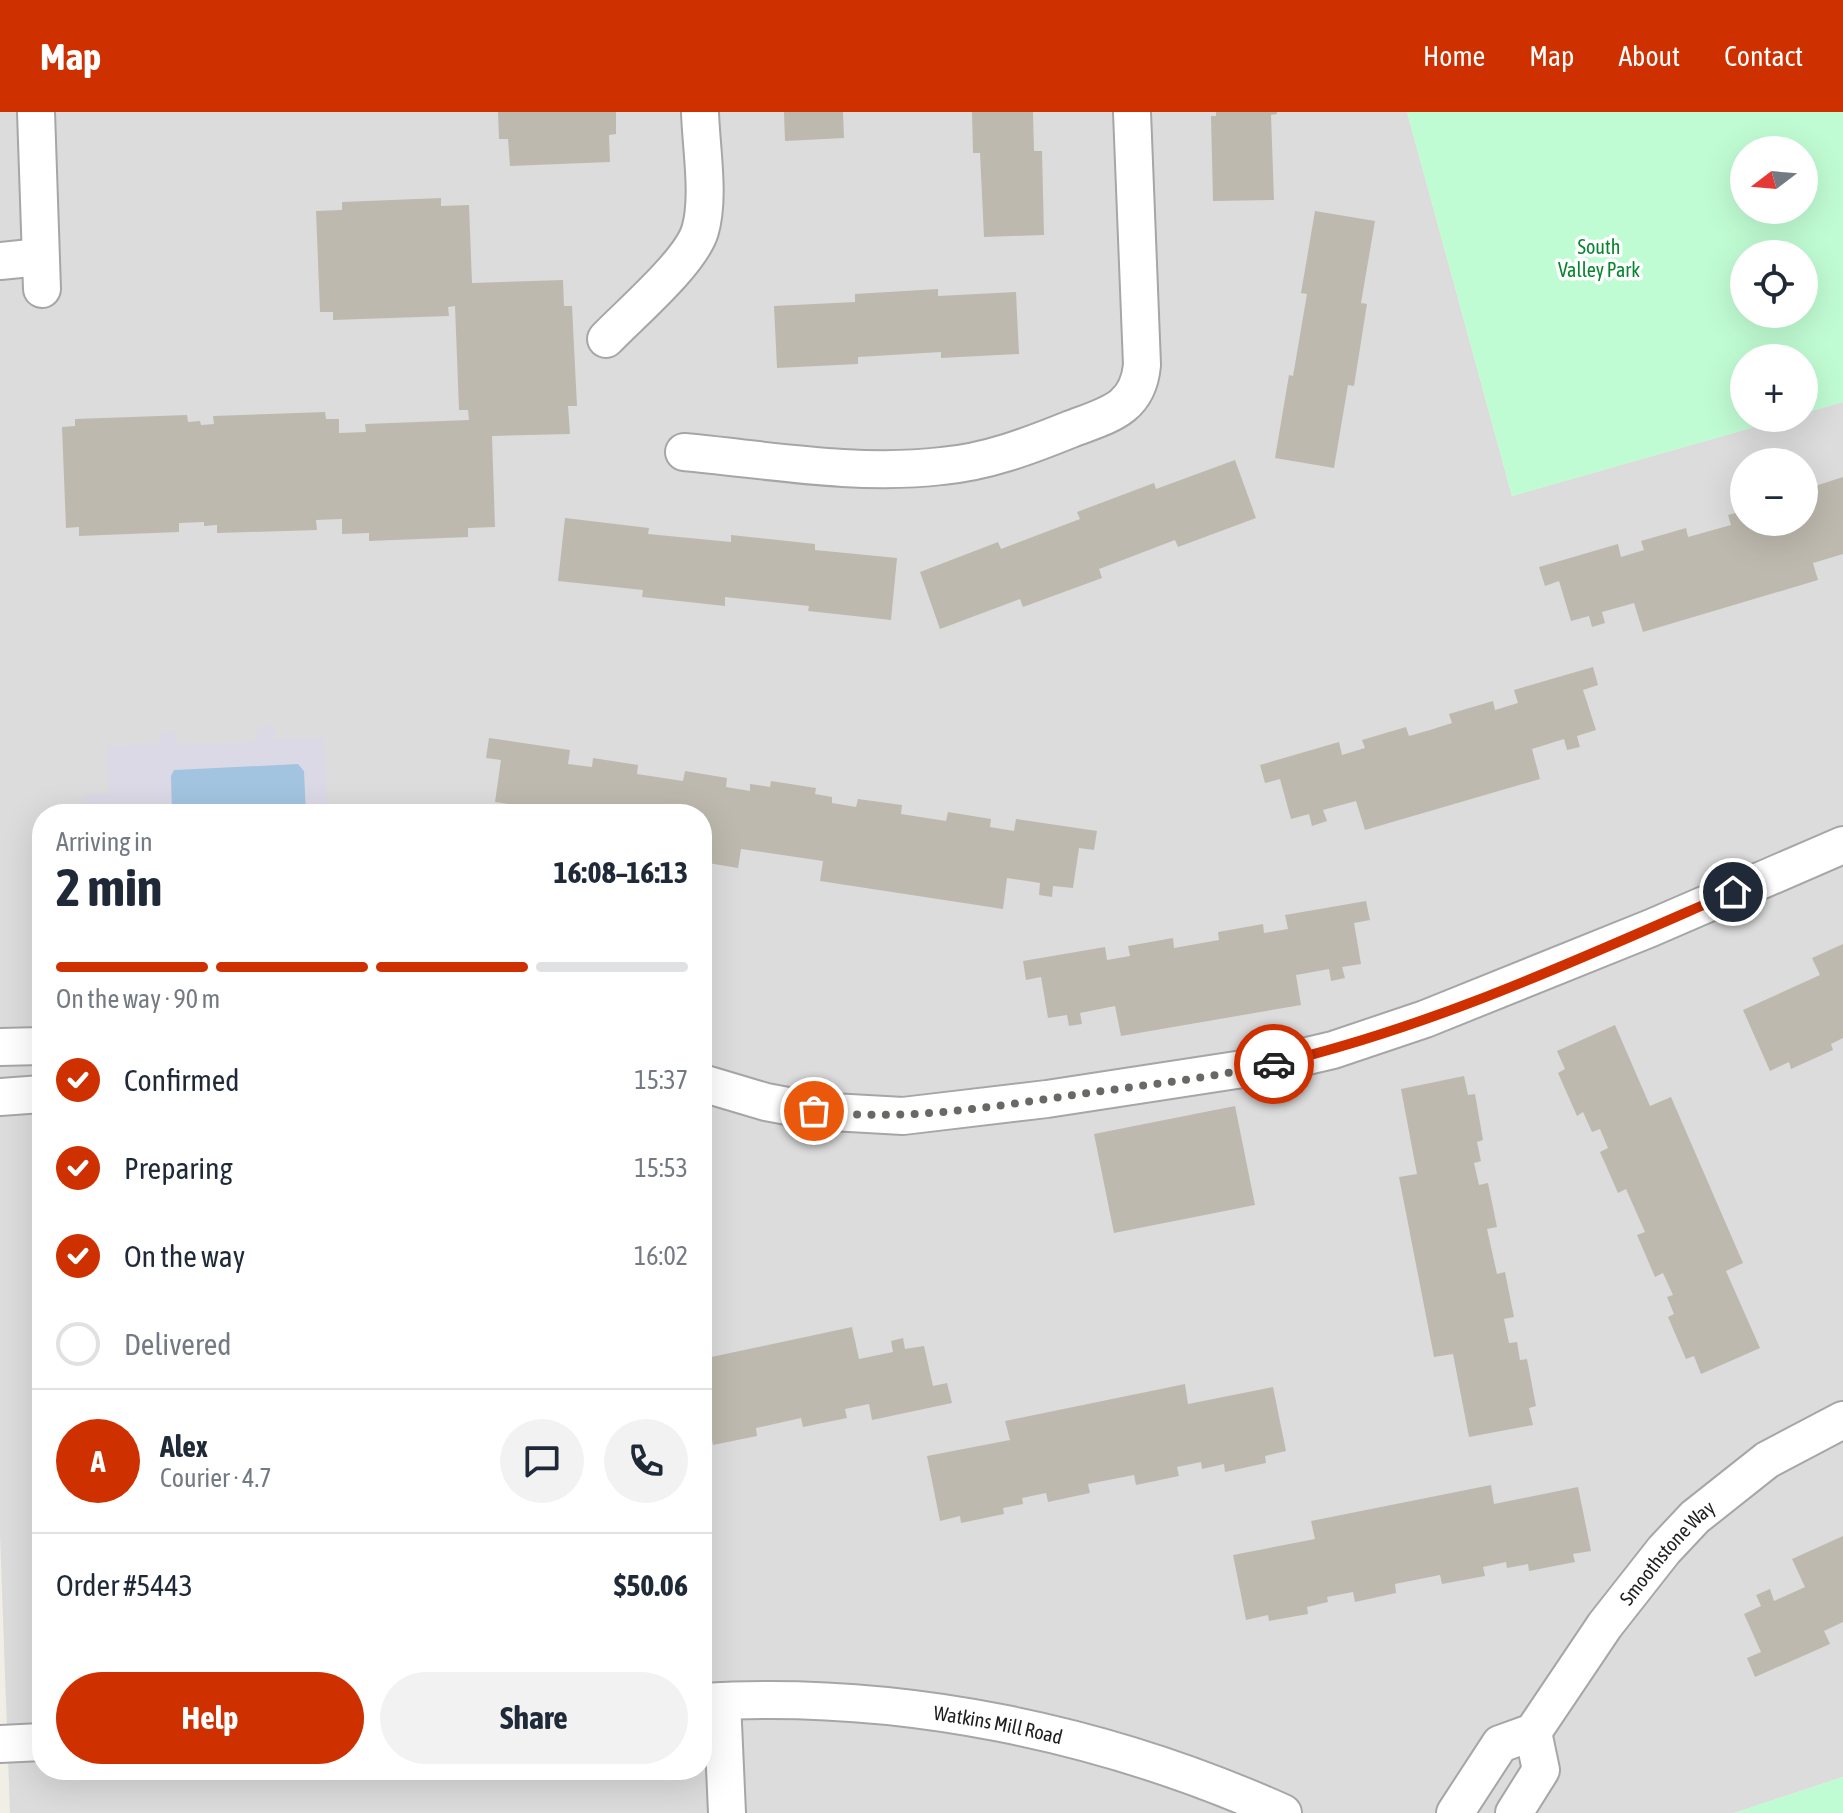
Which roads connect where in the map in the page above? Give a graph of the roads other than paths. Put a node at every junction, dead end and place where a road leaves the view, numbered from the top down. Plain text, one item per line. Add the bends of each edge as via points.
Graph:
1 (36, 112) edge
2 (700, 112) edge
3 (1132, 112) edge
4 (0, 261) edge
5 (606, 339) dead end
6 (684, 452) dead end
7 (1843, 845) edge
8 (32, 1046) edge
9 (0, 1047) edge
10 (712, 1086) edge
11 (32, 1095) edge
12 (0, 1097) edge
13 (1843, 1420) edge
14 (712, 1702) edge
15 (1533, 1732) junction
16 (32, 1742) edge
17 (0, 1744) edge
18 (727, 1813) edge
19 (1283, 1813) edge
20 (1455, 1813) edge
21 (1514, 1813) edge

1 - 4 street via 41,273
2 - 5 street via 704,201 697,240
3 - 6 street via 1142,365 1127,404 1008,453 944,466 857,468
7 - 10 street via 1436,1015 1269,1065 903,1116 814,1111
8 - 9 street
11 - 12 street
13 - 15 street, Smoothstone Way via 1767,1460 1695,1517 1605,1625
14 - 18 street
14 - 19 street, Watkins Mill Road via 837,1702 998,1723 1160,1764
15 - 20 street via 1500,1744
15 - 21 street via 1541,1770
16 - 17 street

